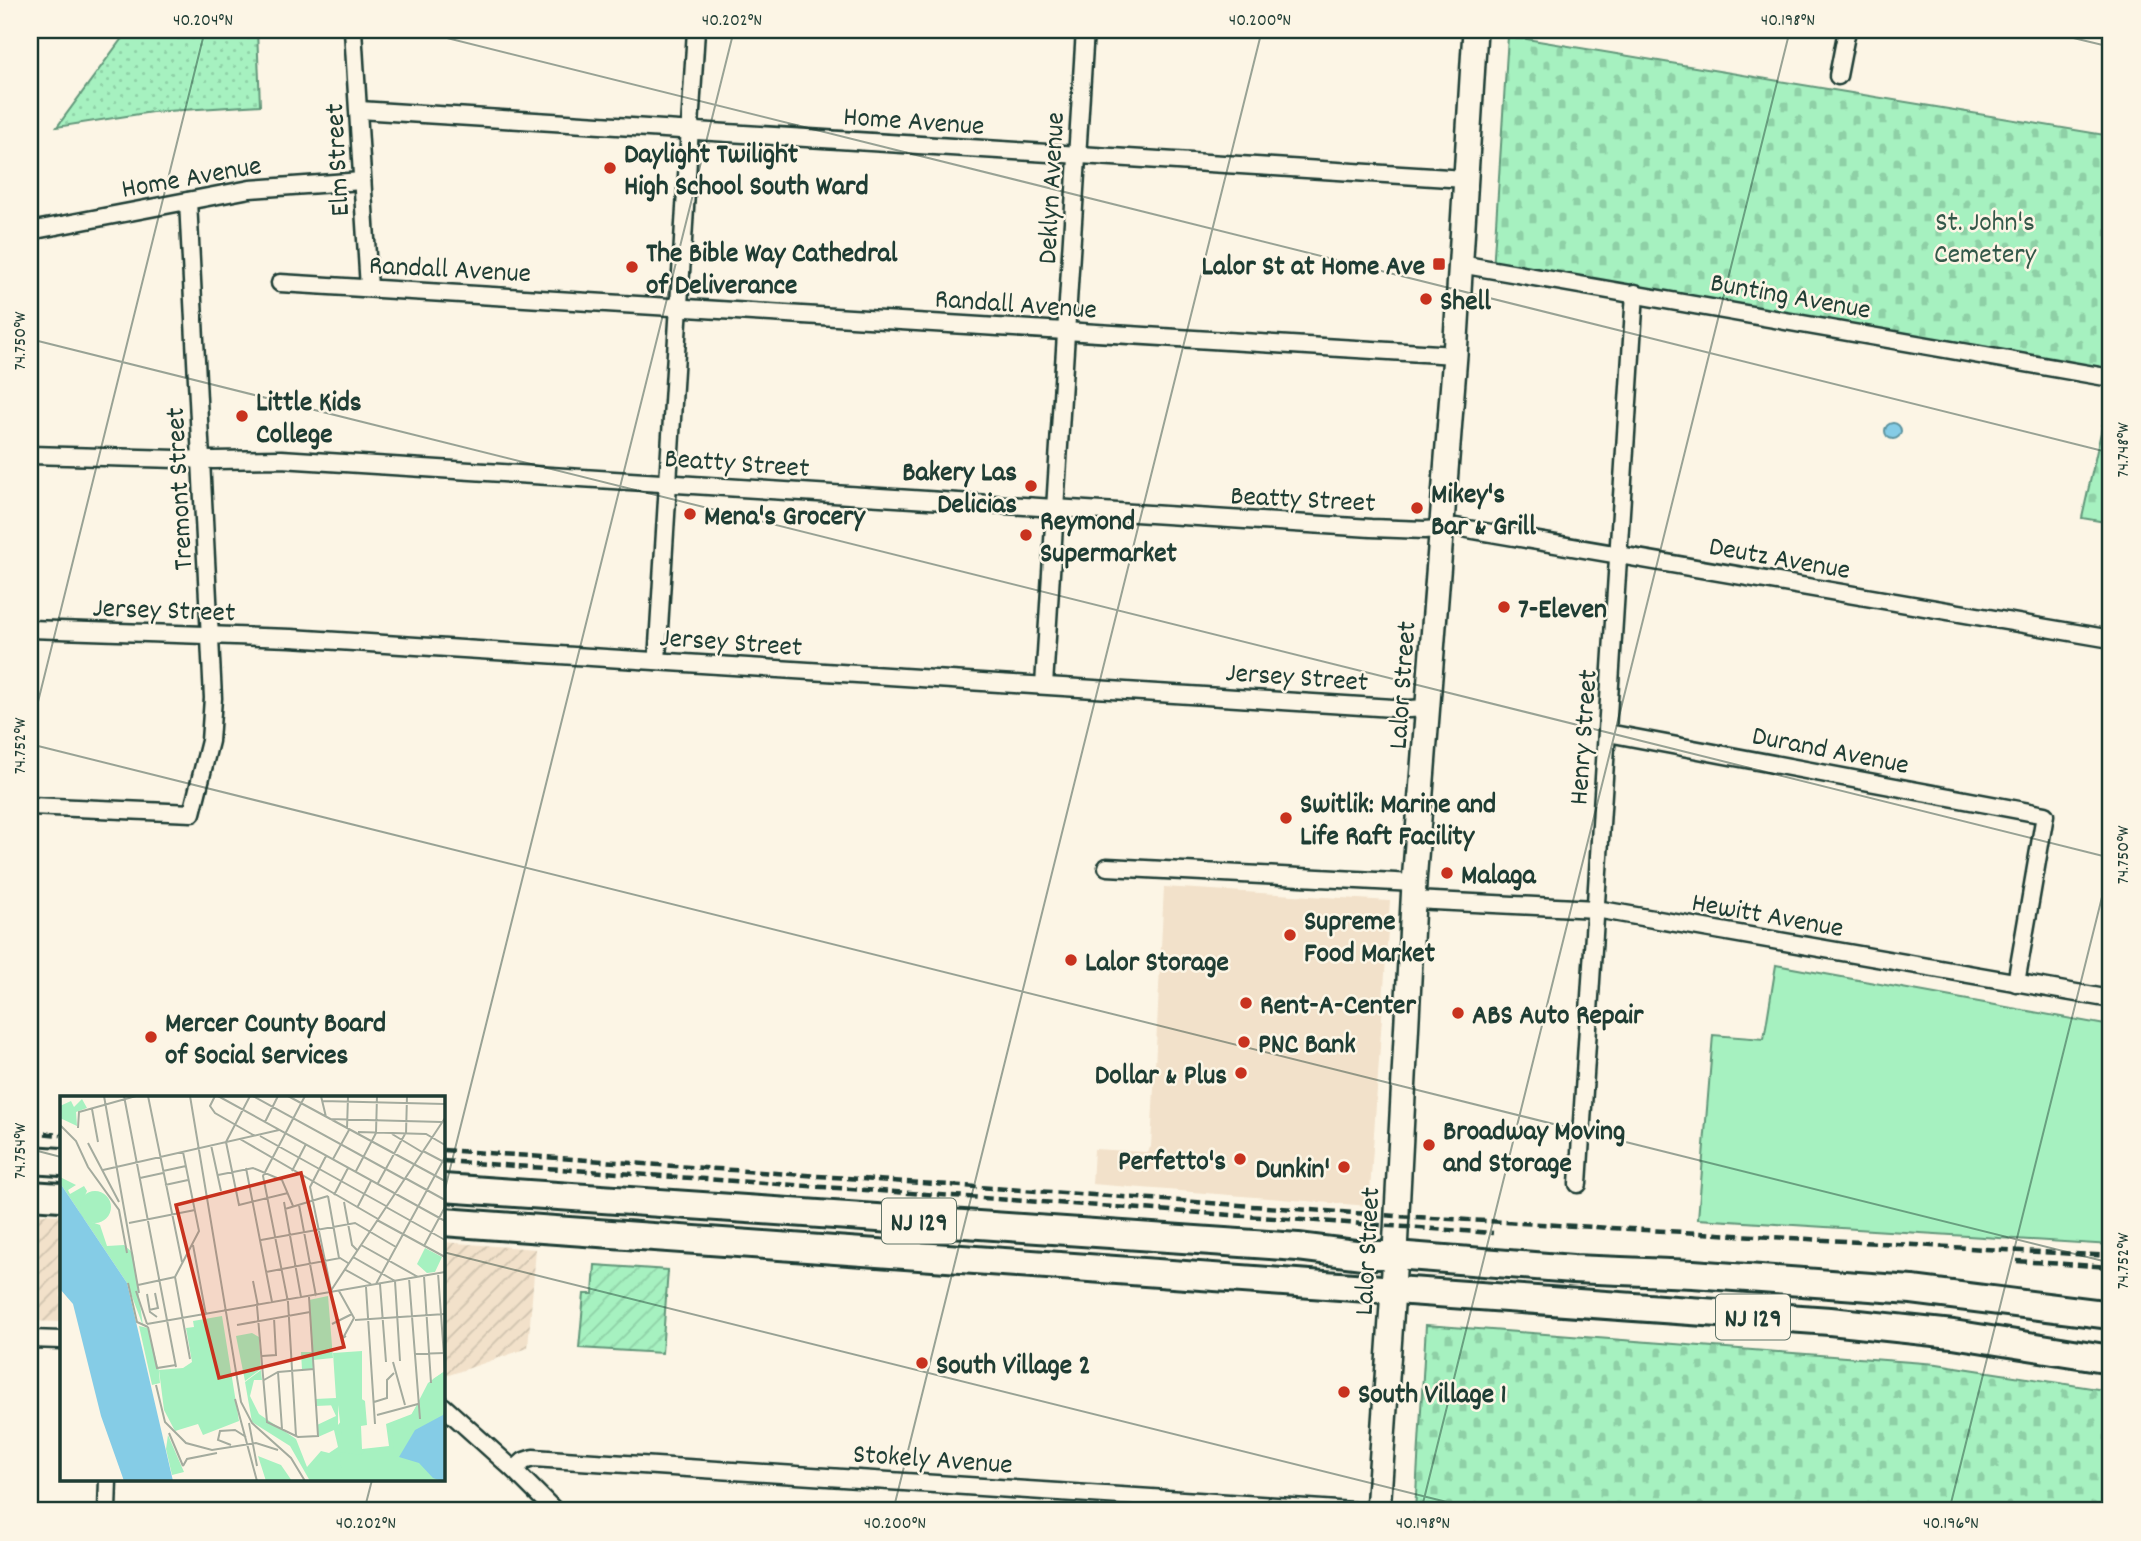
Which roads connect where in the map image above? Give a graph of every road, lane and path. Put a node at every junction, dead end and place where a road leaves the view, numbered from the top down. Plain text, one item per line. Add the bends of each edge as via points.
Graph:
1 (353, 30) edge
2 (696, 30) edge
3 (1084, 30) edge
4 (1475, 30) edge
5 (1847, 30) edge
6 (1838, 76) dead end
7 (359, 110) junction
8 (690, 131) junction
9 (1076, 155) junction
10 (1465, 179) junction
11 (362, 181) junction
12 (188, 201) junction
13 (30, 231) edge
14 (1460, 264) junction
15 (280, 283) dead end
16 (369, 288) junction
17 (1635, 293) junction
18 (678, 307) junction
19 (1067, 331) junction
20 (1455, 355) junction
21 (2111, 378) edge
22 (30, 455) edge
23 (202, 460) junction
24 (668, 484) junction
25 (1055, 507) junction
26 (1440, 529) junction
27 (1619, 556) junction
28 (30, 629) edge
29 (211, 636) junction
30 (2111, 639) edge
31 (657, 661) junction
32 (1044, 685) junction
33 (1428, 708) junction
34 (1608, 733) junction
35 (30, 806) edge
36 (1107, 867) dead end
37 (1414, 891) junction
38 (1596, 909) junction
39 (2016, 982) junction
40 (2111, 999) edge
41 (30, 1160) edge
42 (60, 1162) edge
43 (1578, 1184) dead end
44 (444, 1188) edge
45 (30, 1195) edge
46 (60, 1197) edge
47 (444, 1222) edge
48 (1395, 1255) junction
49 (1393, 1290) junction
50 (2111, 1315) edge
51 (30, 1339) edge
52 (60, 1340) edge
53 (2111, 1359) edge
54 (444, 1407) edge
55 (514, 1470) junction
56 (108, 1482) edge
57 (107, 1511) edge
58 (555, 1511) edge
59 (1353, 1511) edge
60 (1378, 1511) edge

1 - 7 street, Elm Street
2 - 8 street
3 - 9 street, Deklyn Avenue
4 - 10 main road, Lalor Street
5 - 6 street
7 - 8 street, Home Avenue
7 - 11 street, Elm Street
8 - 9 street, Home Avenue
8 - 18 street
9 - 10 street, Home Avenue
9 - 19 street, Deklyn Avenue
10 - 14 main road, Lalor Street
11 - 12 street, Home Avenue via 266,187
11 - 16 street, Elm Street
12 - 13 street, Home Avenue
12 - 23 street, Tremont Street
14 - 17 street, Bunting Avenue
14 - 20 main road, Lalor Street
15 - 16 street, Randall Avenue
16 - 18 street, Randall Avenue
17 - 21 street, Bunting Avenue
17 - 27 street, Henry Street
18 - 19 street, Randall Avenue
18 - 24 street
19 - 20 street, Randall Avenue
19 - 25 street, Deklyn Avenue
20 - 26 main road, Lalor Street
22 - 23 street, Beatty Street
23 - 24 street, Beatty Street via 281,459
23 - 29 street, Tremont Street
24 - 25 street, Beatty Street
24 - 31 street
25 - 26 street, Beatty Street
25 - 32 street, Deklyn Avenue
26 - 27 street, Deutz Avenue via 1456,527
26 - 33 main road, Lalor Street
27 - 30 street, Deutz Avenue
27 - 34 street, Henry Street
28 - 29 street, Jersey Street
29 - 31 street, Jersey Street
29 - 35 street, Tremont Street via 212,727 192,813
31 - 32 street, Jersey Street
32 - 33 street, Jersey Street
33 - 37 main road, Lalor Street
34 - 38 street, Henry Street
34 - 39 street, Durand Avenue via 2045,815
36 - 37 street, Hewitt Avenue
37 - 38 street, Hewitt Avenue
37 - 48 main road, Lalor Street
38 - 39 street, Hewitt Avenue
38 - 43 street, Henry Street
39 - 40 street, Hewitt Avenue
41 - 42 highway
44 - 48 highway, NJ 129
45 - 46 highway
47 - 49 highway, NJ 129
48 - 49 main road, Lalor Street
48 - 50 highway, NJ 129 via 1898,1289
49 - 53 highway, NJ 129 via 1843,1322
49 - 60 main road, Lalor Street
51 - 52 street
54 - 55 street
55 - 58 street
55 - 59 street, Stokely Avenue via 533,1458
56 - 57 street

